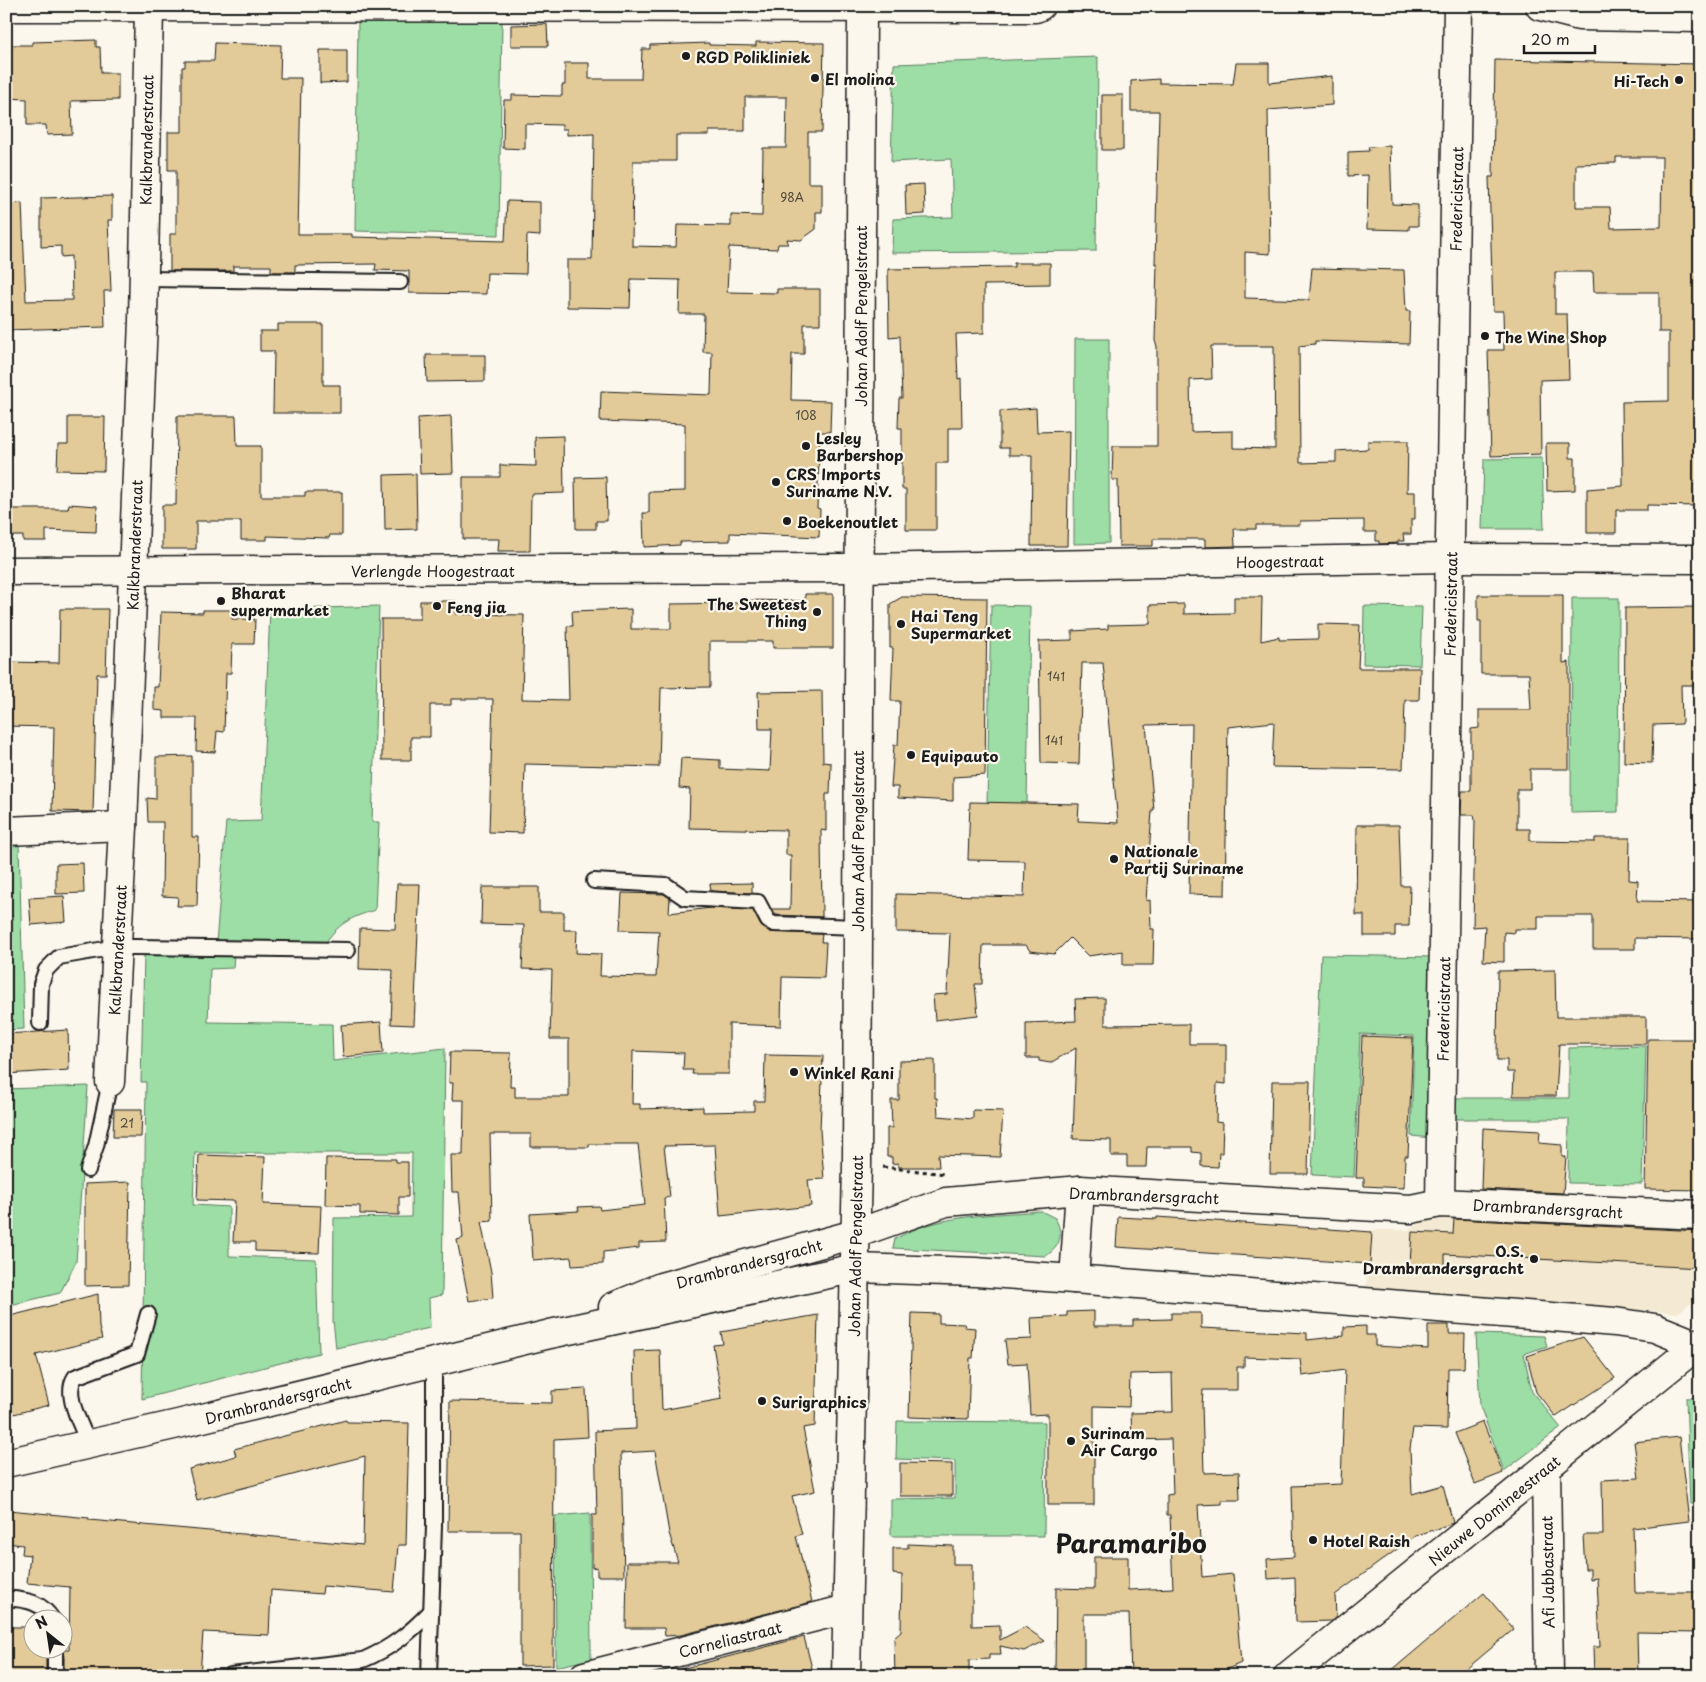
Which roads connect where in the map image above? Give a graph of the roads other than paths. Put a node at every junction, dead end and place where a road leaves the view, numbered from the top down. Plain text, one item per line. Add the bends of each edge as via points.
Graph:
1 (542, 6) edge
2 (1040, 6) edge
3 (1458, 6) edge
4 (1540, 6) edge
5 (6, 7) edge
6 (862, 7) edge
7 (149, 8) junction
8 (1579, 11) edge
9 (1700, 18) edge
10 (144, 278) junction
11 (400, 282) dead end
12 (1450, 558) junction
13 (1700, 559) edge
14 (859, 568) junction
15 (6, 571) edge
16 (133, 571) junction
17 (124, 826) junction
18 (6, 832) edge
19 (594, 882) dead end
20 (857, 927) junction
21 (116, 948) junction
22 (348, 950) dead end
23 (40, 1023) dead end
24 (110, 1082) joint
25 (88, 1170) dead end
26 (1080, 1190) junction
27 (1440, 1203) junction
28 (1700, 1215) edge
29 (855, 1234) junction
30 (856, 1268) junction
31 (1074, 1279) junction
32 (148, 1314) dead end
33 (550, 1334) junction
34 (1699, 1345) edge
35 (434, 1362) junction
36 (88, 1445) junction
37 (6, 1463) edge
38 (1546, 1468) junction
39 (6, 1598) edge
40 (847, 1609) junction
41 (45, 1610) edge
42 (431, 1611) junction
43 (55, 1660) edge
44 (231, 1675) edge
45 (55, 1676) edge
46 (428, 1676) edge
47 (584, 1676) edge
48 (846, 1676) edge
49 (1288, 1676) edge
50 (1549, 1676) edge

1 - 6 street
1 - 7 street
2 - 6 street
3 - 12 street, Fredericistraat
4 - 8 street
5 - 7 street
6 - 14 street, Johan Adolf Pengelstraat
7 - 10 street, Kalkbranderstraat
8 - 9 street
10 - 11 lane
10 - 16 street, Kalkbranderstraat
12 - 13 street, Hoogestraat
12 - 14 street, Hoogestraat
12 - 27 street, Fredericistraat
14 - 16 street, Verlengde Hoogestraat
14 - 20 street, Johan Adolf Pengelstraat
15 - 16 street, Verlengde Hoogestraat
16 - 17 street, Kalkbranderstraat
17 - 18 street
17 - 21 street, Kalkbranderstraat
19 - 20 lane via 666,885 685,898 758,902 768,922 774,924
20 - 29 street, Johan Adolf Pengelstraat
21 - 22 lane
21 - 23 lane via 59,957 52,963 41,984
21 - 24 street, Kalkbranderstraat
24 - 25 lane
26 - 27 street, Drambrandersgracht via 1411,1208
26 - 29 street, Drambrandersgracht via 946,1202
26 - 31 street
27 - 28 street, Drambrandersgracht
29 - 30 street, Johan Adolf Pengelstraat
29 - 33 street, Drambrandersgracht via 661,1287
30 - 31 street, Drambrandersgracht
30 - 33 street, Drambrandersgracht
30 - 40 street, Johan Adolf Pengelstraat
31 - 34 street, Drambrandersgracht via 1615,1322 1654,1328
32 - 36 lane via 136,1354 75,1377 72,1381 70,1390
33 - 35 street, Drambrandersgracht
34 - 38 street, Nieuwe Domineestraat
35 - 36 street, Drambrandersgracht
35 - 42 lane
36 - 37 street, Drambrandersgracht
38 - 49 street, Nieuwe Domineestraat
38 - 50 street, Afi Jabbastraat
39 - 41 lane via 33,1601
40 - 47 street, Corneliastraat
40 - 48 street, Johan Adolf Pengelstraat
42 - 44 lane via 400,1641 363,1660
42 - 46 lane
43 - 45 lane

